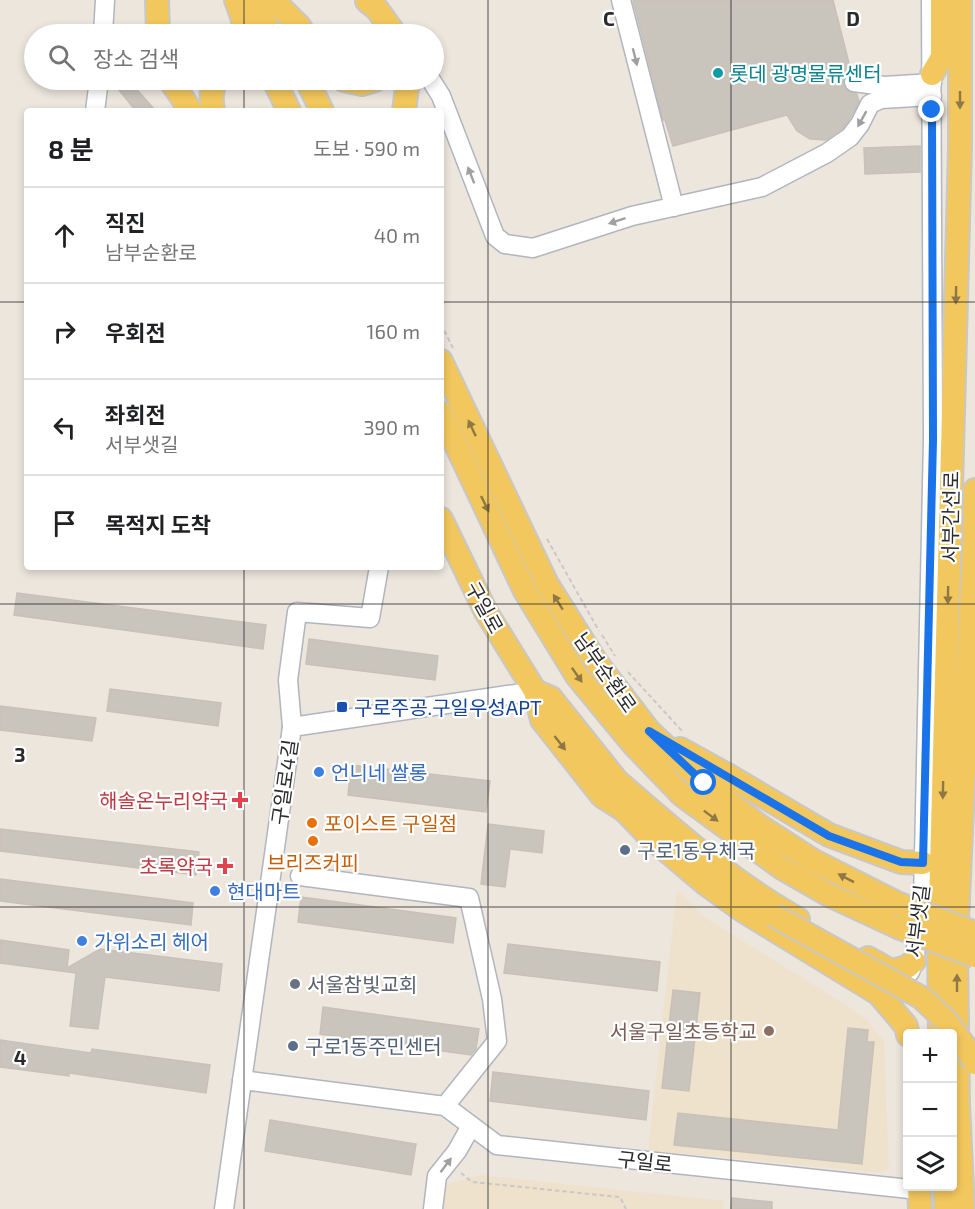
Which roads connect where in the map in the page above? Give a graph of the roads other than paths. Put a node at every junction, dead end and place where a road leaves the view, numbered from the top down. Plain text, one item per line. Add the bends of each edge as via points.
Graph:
1 (105, 0) edge
2 (157, 0) edge
3 (236, 0) edge
4 (254, 0) edge
5 (272, 0) edge
6 (621, 0) edge
7 (931, 0) edge
8 (942, 0) edge
9 (954, 0) edge
10 (960, 0) edge
11 (370, 4) edge
12 (104, 24) edge
13 (158, 24) edge
14 (243, 24) edge
15 (265, 24) edge
16 (282, 24) edge
17 (297, 24) edge
18 (377, 24) edge
19 (386, 24) edge
20 (397, 24) edge
21 (960, 56) junction
22 (854, 82) dead end
23 (932, 84) junction
24 (98, 90) edge
25 (179, 90) edge
26 (212, 90) edge
27 (279, 90) edge
28 (295, 90) edge
29 (312, 90) edge
30 (407, 90) edge
31 (437, 90) edge
32 (95, 108) edge
33 (189, 108) edge
34 (213, 108) edge
35 (288, 108) edge
36 (303, 108) edge
37 (321, 108) edge
38 (404, 108) edge
39 (674, 207) junction
40 (449, 358) edge
41 (444, 419) edge
42 (975, 490) edge
43 (444, 525) edge
44 (378, 570) edge
45 (535, 691) junction
46 (292, 727) junction
47 (649, 731) junction
48 (616, 780) junction
49 (624, 810) junction
50 (923, 863) junction
51 (300, 876) dead end
52 (975, 933) edge
53 (975, 956) edge
54 (914, 961) junction
55 (903, 985) junction
56 (879, 994) junction
57 (906, 1029) edge
58 (907, 1029) edge
59 (940, 1029) edge
60 (975, 1064) edge
61 (242, 1080) junction
62 (445, 1106) junction
63 (471, 1126) junction
64 (945, 1191) edge
65 (919, 1195) edge
66 (224, 1209) edge
67 (434, 1209) edge
68 (946, 1209) edge
69 (963, 1209) edge

1 - 12 street
2 - 13 main road
3 - 14 main road
4 - 15 main road
5 - 16 main road
5 - 17 main road
6 -> 39 street
7 - 23 street, 서부샛길
8 - 23 main road via 942,57
9 - 21 main road
10 - 21 main road, 서부간선로
11 - 18 main road
11 - 19 main road
11 - 20 street
21 -> 59 main road, 서부간선로
22 - 23 street via 884,86
23 -> 39 street via 870,104 850,137 762,187
23 - 50 street, 서부샛길 via 933,440
24 - 32 street
25 - 33 main road
26 - 34 main road
27 - 35 main road
28 - 36 main road
29 - 37 main road
30 - 38 main road
39 -> 31 street via 632,216 533,248 505,244 495,236
47 -> 40 main road, 남부순환로 via 596,662 547,584
41 -> 53 main road, 남부순환로, bridge via 525,591 577,676 682,795 782,868 829,895
69 -> 42 main road, 서부간선로 via 957,944
43 - 45 main road, 구일로 via 481,601
44 - 46 street via 370,618 297,612 288,680
45 - 46 street, 구일로4길
45 - 48 main road, 구일로 via 551,698
45 -> 49 main road, 구일로 via 542,720 602,796
46 - 61 street, 구일로4길
47 - 50 main road via 829,836 901,862
52 -> 47 main road, 남부순환로, bridge via 899,904 812,860 704,783
48 - 49 main road, 구일로
48 - 54 main road via 699,852 780,909 891,971
48 - 60 main road, bridge via 657,828 718,879 773,915 922,998 947,1022
49 - 56 main road, 구일로 via 647,834 742,910
50 - 54 street, 서부샛길 via 923,902
51 - 62 street via 469,898 492,999 497,1041
54 - 55 street, 서부샛길
55 - 56 street, 서부샛길 via 891,993
55 - 58 main road
56 - 57 main road, 구일로
61 - 62 street
61 - 66 street, 구일로4길
62 - 63 street, 구일로
63 - 65 street, 구일로 via 497,1145
67 -> 63 street via 437,1176
64 - 68 main road

